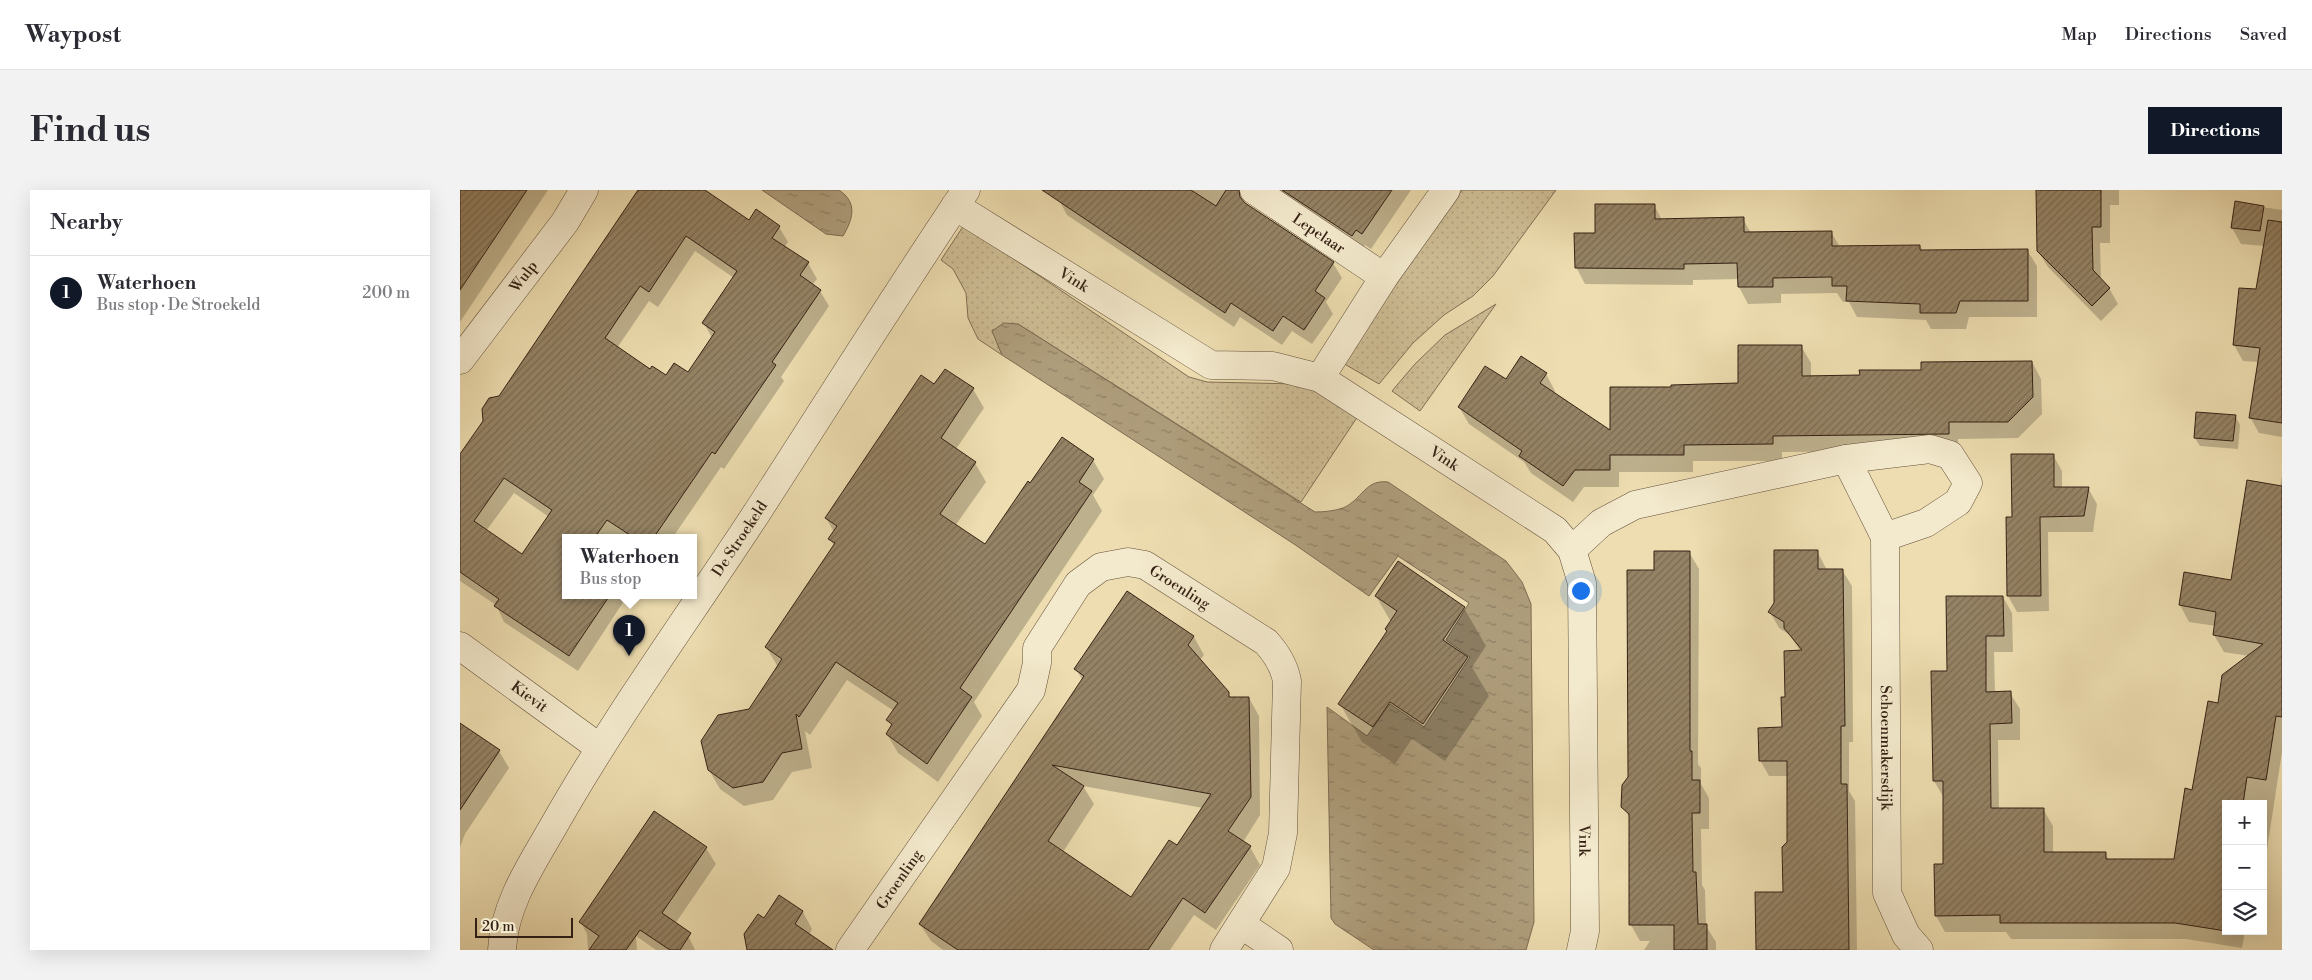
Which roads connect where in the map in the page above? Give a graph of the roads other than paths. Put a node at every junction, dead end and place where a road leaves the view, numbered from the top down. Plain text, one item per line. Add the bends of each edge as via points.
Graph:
1 (584, 190) edge
2 (1254, 190) edge
3 (1446, 190) edge
4 (961, 198) edge
5 (1384, 277) junction
6 (460, 360) edge
7 (1320, 378) junction
8 (1846, 459) junction
9 (1884, 537) junction
10 (1572, 550) junction
11 (460, 646) edge
12 (600, 748) junction
13 (1242, 925) junction
14 (502, 950) edge
15 (850, 950) edge
16 (1224, 950) edge
17 (1279, 950) edge
18 (1582, 950) edge
19 (1919, 950) edge

1 - 6 street, Wulp via 565,222
2 - 5 street, Lepelaar
3 - 5 street
4 - 7 street, Vink via 1211,365 1273,366
4 - 12 street, De Stroekeld
5 - 7 street
7 - 10 street, Vink via 1555,530
8 - 9 street, Schoenmakersdijk
8 - 9 street via 1930,449 1950,455 1968,483 1958,502 1926,523
8 - 10 street via 1635,505 1602,523
9 - 19 street, Schoenmakersdijk via 1887,893 1906,935
10 - 18 street, Vink via 1582,583 1585,931
11 - 12 street, Kievit
12 - 14 street, De Stroekeld via 525,876 512,904
13 - 15 street, Groenling via 1276,868 1283,833 1287,681 1284,670 1275,651 1266,642 1145,564 1128,562 1101,566 1078,584 1037,648 1031,690
13 - 16 street, Groenling
13 - 17 street

